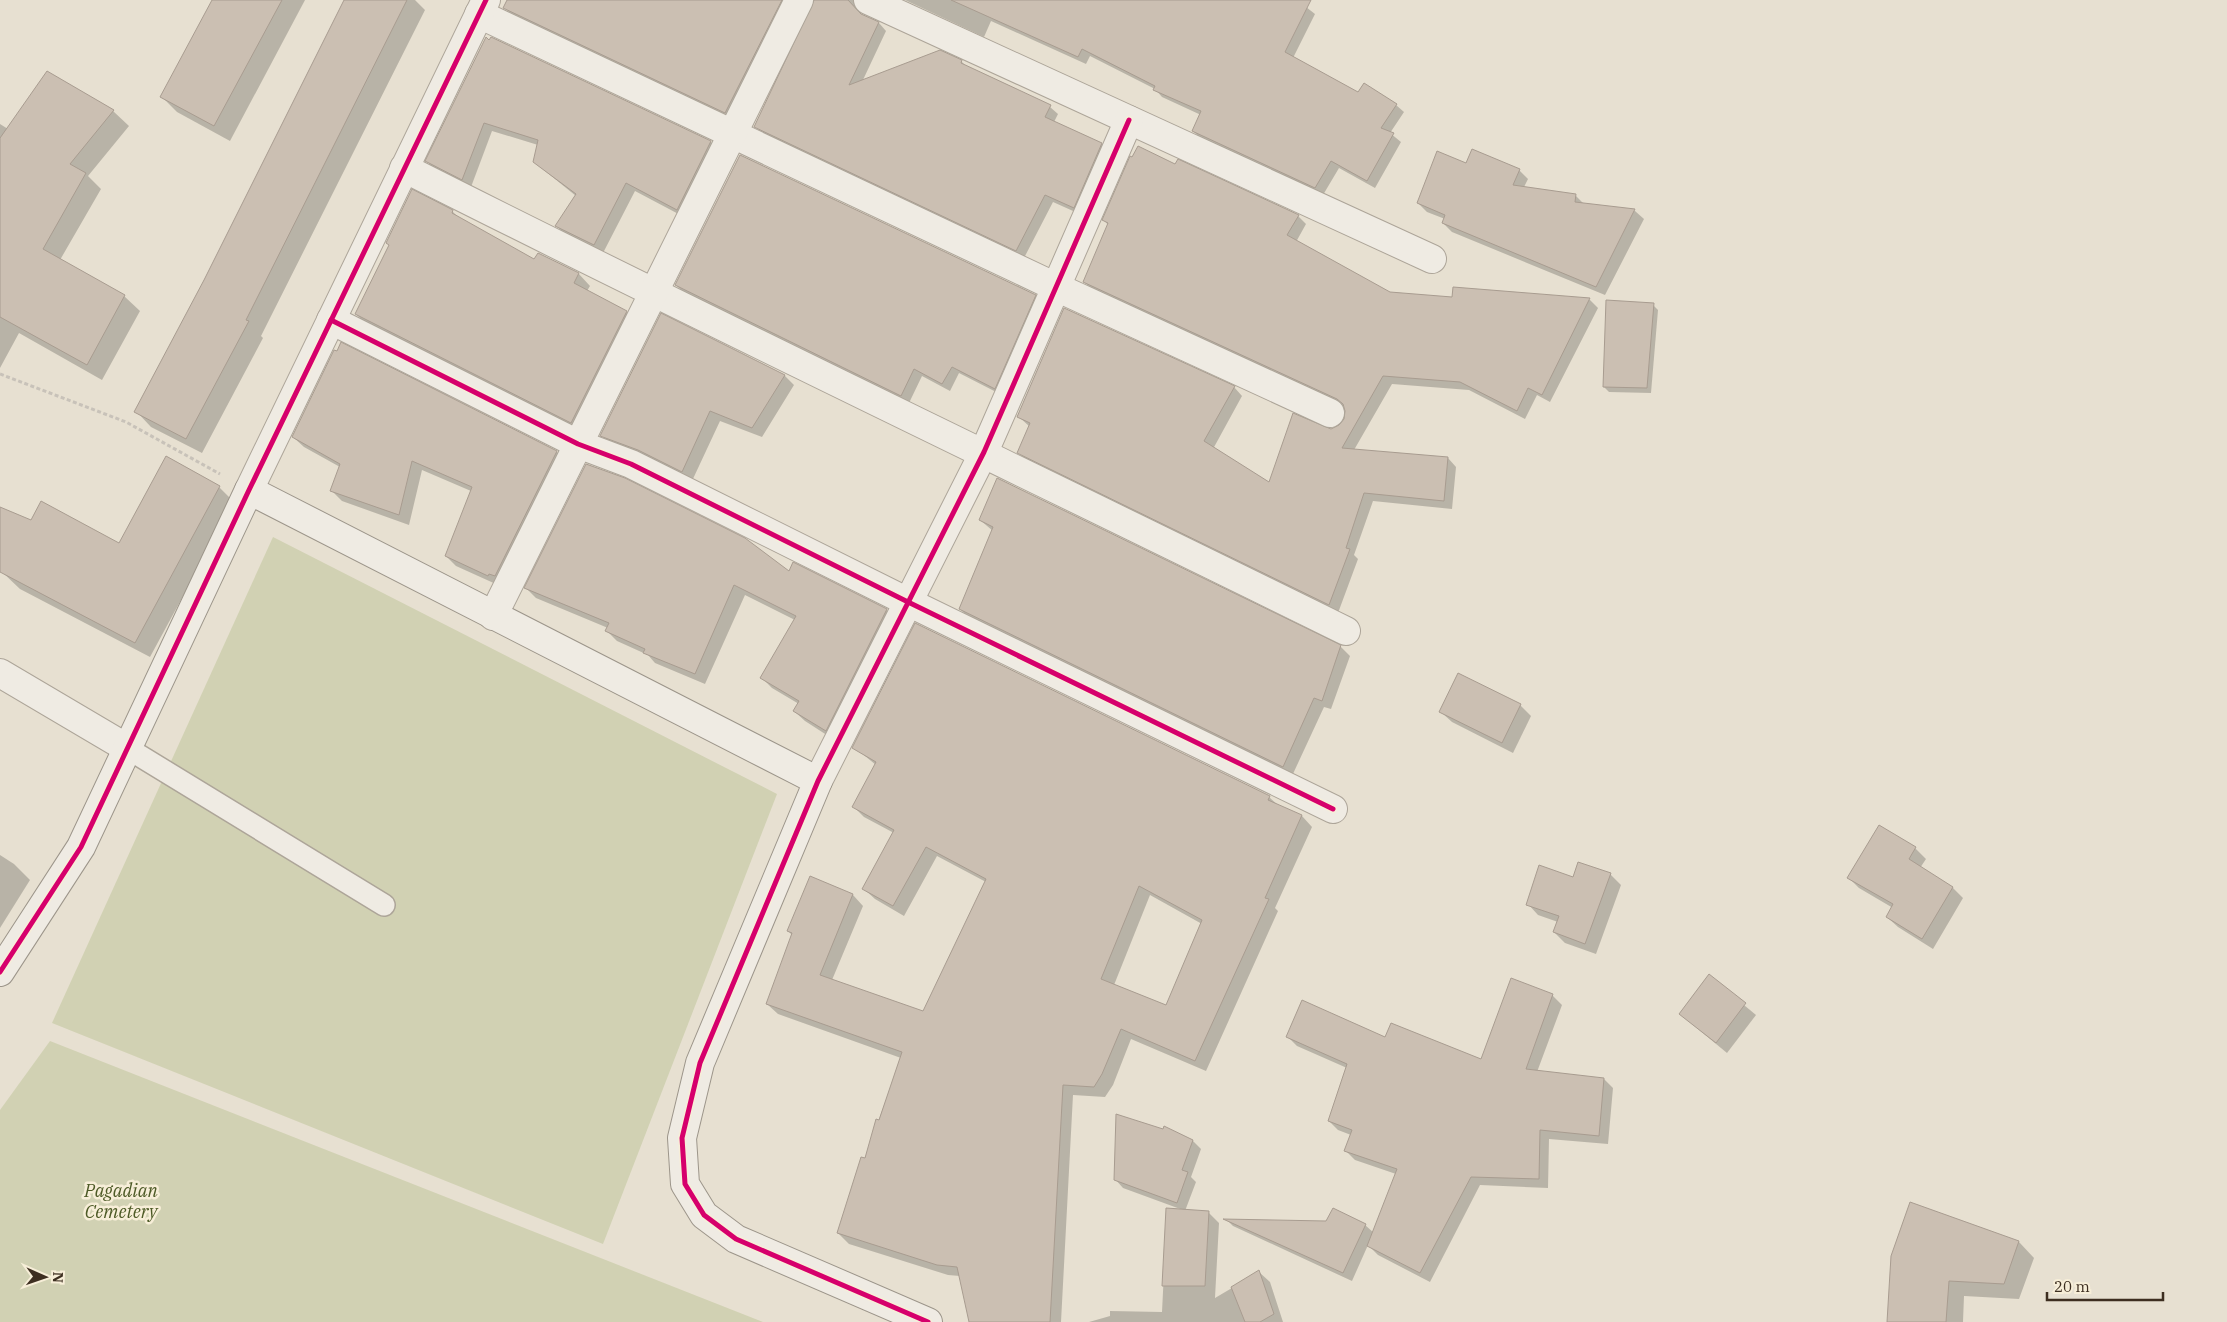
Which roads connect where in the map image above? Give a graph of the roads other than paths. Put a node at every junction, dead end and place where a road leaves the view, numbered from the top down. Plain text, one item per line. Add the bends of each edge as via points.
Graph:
1 (799, 0) edge
2 (868, 0) edge
3 (482, 7) edge
4 (1130, 120) junction
5 (732, 135) junction
6 (404, 168) junction
7 (1432, 259) dead end
8 (1056, 287) junction
9 (653, 294) junction
10 (331, 320) junction
11 (1330, 413) dead end
12 (578, 444) junction
13 (984, 452) junction
14 (248, 490) junction
15 (908, 602) junction
16 (493, 616) junction
17 (1346, 631) dead end
18 (0, 673) edge
19 (127, 748) junction
20 (818, 781) junction
21 (1333, 809) dead end
22 (384, 905) dead end
23 (0, 972) edge
24 (928, 1322) edge

1 - 5 street
2 - 4 street
3 - 5 street
3 - 6 street
4 - 7 street
4 - 8 street
5 - 8 street
5 - 9 street
6 - 9 street
6 - 10 street
8 - 11 street
8 - 13 street
9 - 12 street
9 - 13 street
10 - 12 street
10 - 14 street
12 - 15 street via 631,464
12 - 16 street
13 - 15 street
13 - 17 street
14 - 16 street
14 - 19 street
15 - 20 street
15 - 21 street
16 - 20 street
18 - 19 street
19 - 22 lane
19 - 23 street via 81,847
20 - 24 street via 700,1063 682,1138 685,1184 704,1215 736,1239

